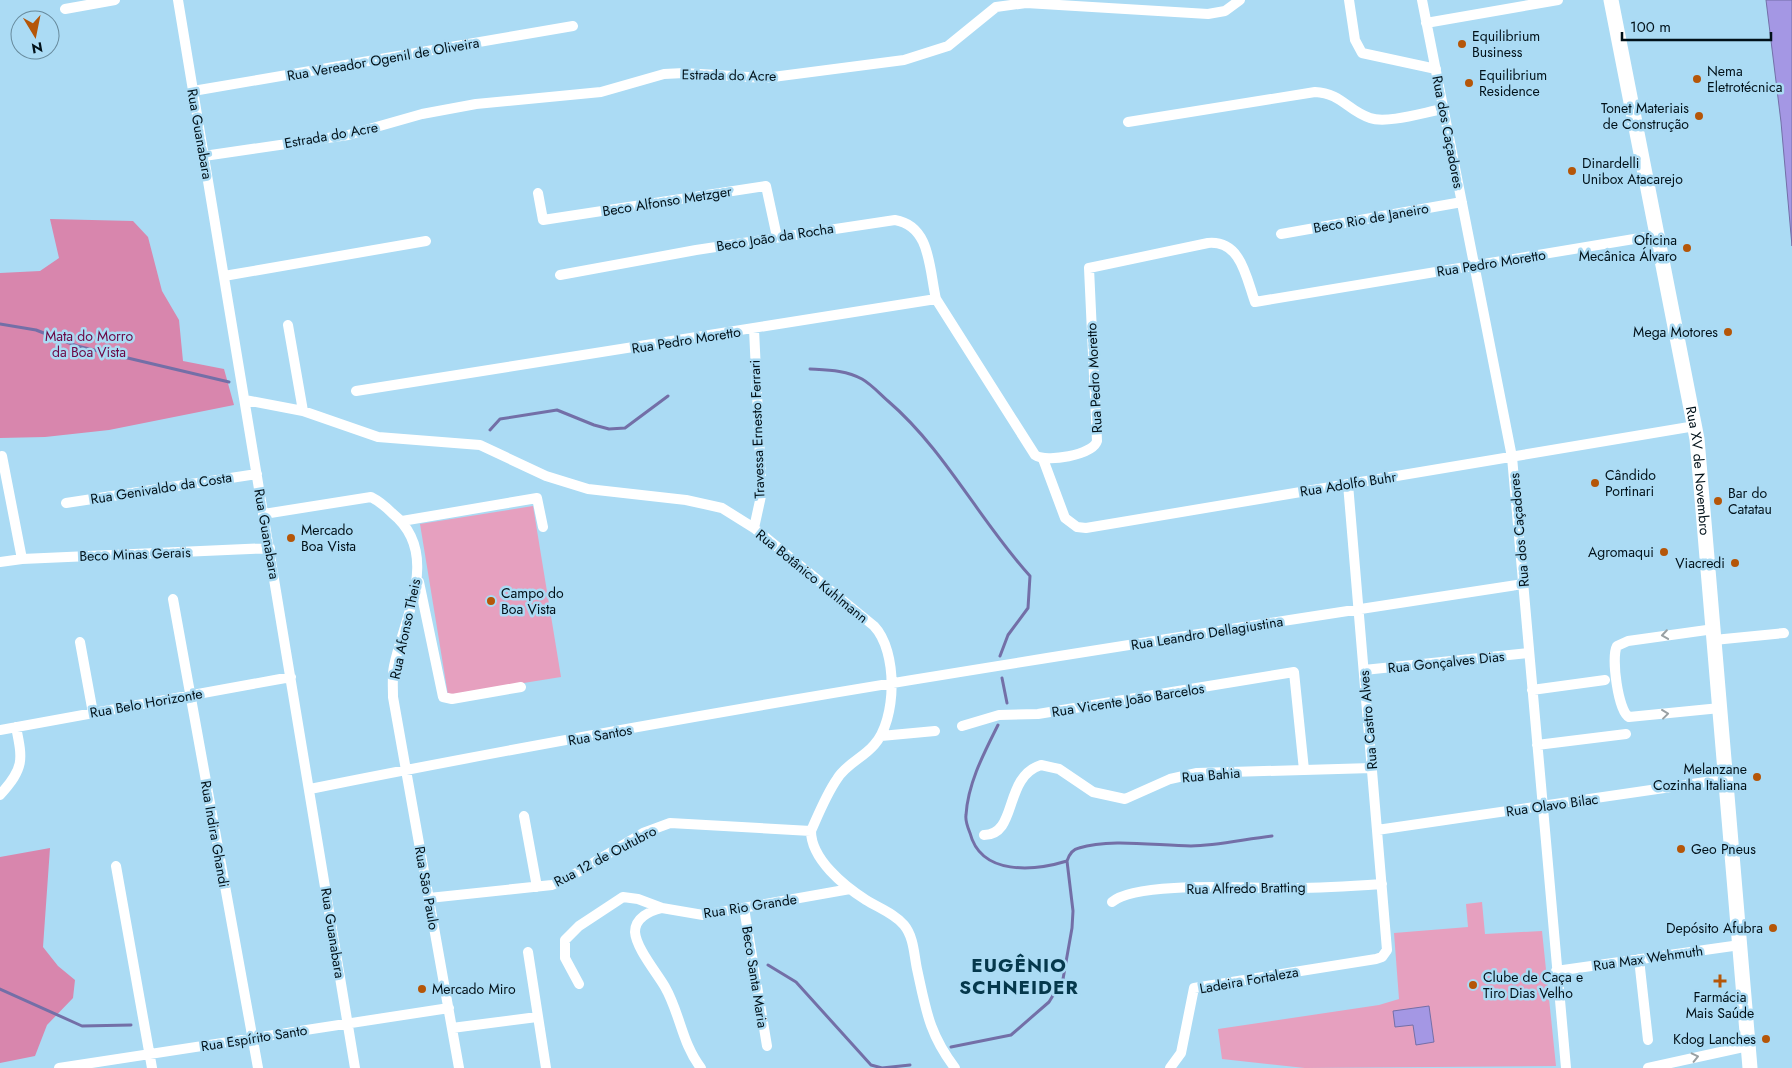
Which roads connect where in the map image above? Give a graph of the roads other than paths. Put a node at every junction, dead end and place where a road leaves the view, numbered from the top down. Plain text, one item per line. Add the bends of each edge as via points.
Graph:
1 (115, 0) edge
2 (178, 0) edge
3 (1240, 0) edge
4 (1349, 0) edge
5 (1422, 0) edge
6 (1558, 0) edge
7 (1611, 0) edge
8 (996, 4) edge
9 (65, 9) dead end
10 (1426, 23) junction
11 (573, 26) dead end
12 (1436, 69) junction
13 (193, 91) junction
14 (1444, 109) junction
15 (1128, 122) dead end
16 (204, 156) junction
17 (538, 193) dead end
18 (1462, 202) junction
19 (1281, 234) dead end
20 (1658, 236) junction
21 (776, 237) junction
22 (426, 241) dead end
23 (1474, 266) junction
24 (560, 274) dead end
25 (224, 276) junction
26 (936, 299) junction
27 (288, 325) dead end
28 (754, 329) junction
29 (356, 391) dead end
30 (245, 400) junction
31 (303, 411) junction
32 (1695, 426) junction
33 (2, 456) dead end
34 (1512, 457) junction
35 (1043, 459) junction
36 (257, 474) junction
37 (1348, 484) junction
38 (66, 503) dead end
39 (264, 514) junction
40 (402, 521) junction
41 (543, 526) dead end
42 (754, 528) junction
43 (270, 548) junction
44 (22, 559) junction
45 (0, 562) edge
46 (417, 572) junction
47 (1523, 584) junction
48 (172, 599) dead end
49 (1358, 609) junction
50 (1784, 633) dead end
51 (1714, 634) junction
52 (80, 642) dead end
53 (1529, 653) junction
54 (1364, 670) junction
55 (291, 677) junction
56 (1604, 680) dead end
57 (891, 684) junction
58 (521, 687) dead end
59 (1532, 690) junction
60 (190, 695) junction
61 (1720, 708) junction
62 (394, 709) joint
63 (93, 713) junction
64 (962, 726) dead end
65 (16, 727) junction
66 (0, 730) edge
67 (935, 731) dead end
68 (1626, 734) dead end
69 (881, 736) junction
70 (1537, 745) junction
71 (1372, 768) junction
72 (406, 769) junction
73 (1304, 770) junction
74 (1726, 779) junction
75 (310, 788) junction
76 (0, 795) edge
77 (1542, 806) junction
78 (524, 816) dead end
79 (1378, 830) junction
80 (811, 831) junction
81 (984, 835) dead end
82 (116, 866) dead end
83 (1382, 884) junction
84 (537, 887) junction
85 (850, 889) junction
86 (429, 898) junction
87 (1112, 902) dead end
88 (662, 908) junction
89 (744, 908) junction
90 (1740, 945) junction
91 (528, 952) dead end
92 (1385, 954) joint
93 (1639, 959) junction
94 (1556, 971) junction
95 (579, 984) dead end
96 (449, 1008) junction
97 (538, 1017) junction
98 (348, 1023) junction
99 (452, 1028) junction
100 (252, 1038) junction
101 (1648, 1040) dead end
102 (767, 1046) dead end
103 (1748, 1046) junction
104 (150, 1054) junction
105 (59, 1068) edge
106 (152, 1068) edge
107 (258, 1068) edge
108 (355, 1068) edge
109 (459, 1068) edge
110 (546, 1068) edge
111 (701, 1068) edge
112 (955, 1068) edge
113 (1170, 1068) edge
114 (1566, 1068) edge
115 (1648, 1068) edge
116 (1750, 1068) edge

1 - 9 street
2 - 13 street, Rua Guanabara
3 - 8 street, Estrada do Acre via 1225,11 1208,14
4 - 12 street via 1355,40 1362,53
5 - 10 street, Rua dos Caçadores
6 - 10 street
7 - 20 main road, Rua XV de Novembro
8 - 16 street, Estrada do Acre via 948,46 904,60 765,78 664,74 587,95 476,104 422,114 348,135
10 - 12 street, Rua dos Caçadores
11 - 13 street, Rua Vereador Ogenil de Oliveira
12 - 14 street, Rua dos Caçadores
13 - 16 street, Rua Guanabara
14 - 15 street via 1372,119 1336,96 1315,92
14 - 18 street, Rua dos Caçadores
16 - 25 street, Rua Guanabara
17 - 21 street, Beco Alfonso Metzger via 543,220 766,186
18 - 19 street, Beco Rio de Janeiro
18 - 23 street, Rua dos Caçadores
20 - 23 street, Rua Pedro Moretto
20 - 32 main road, Rua XV de Novembro
21 - 24 street, Beco João da Rocha
21 - 26 street, Beco João da Rocha via 886,220 905,222 922,237
22 - 25 street
23 - 34 street, Rua dos Caçadores
23 - 35 street, Rua Pedro Moretto via 1255,302 1236,256 1222,243 1208,243 1089,268 1096,446 1086,452
25 - 30 street, Rua Guanabara
26 - 28 street, Rua Pedro Moretto
26 - 35 street via 1035,455
27 - 31 street
28 - 29 street, Rua Pedro Moretto
28 - 42 street, Travessa Ernesto Ferrari via 761,480
30 - 31 street, Rua Botânico Kuhlmann
30 - 36 street, Rua Guanabara
31 - 42 street, Rua Botânico Kuhlmann via 384,438 480,445 546,476 588,489 704,503 722,508
32 - 34 street, Rua Adolfo Buhr
32 - 51 main road, Rua XV de Novembro
33 - 44 street
34 - 37 street, Rua Adolfo Buhr
34 - 47 street, Rua dos Caçadores
35 - 37 street, Rua Adolfo Buhr via 1065,518 1077,527 1086,528
36 - 38 street, Rua Genivaldo da Costa
36 - 39 street, Rua Guanabara
37 - 49 street, Rua Castro Alves
39 - 40 street, Rua Afonso Theis via 371,498
39 - 43 street, Rua Guanabara
40 - 41 street via 537,498
40 - 46 street, Rua Afonso Theis via 414,542
42 - 57 street, Rua Botânico Kuhlmann via 881,633 888,653
43 - 44 street, Beco Minas Gerais
43 - 55 street, Rua Guanabara
44 - 45 street, Beco Minas Gerais
46 - 58 street via 444,697 452,699
46 - 62 street, Rua Afonso Theis via 416,591 394,668
47 - 49 street, Rua Leandro Dellagiustina
47 - 53 street, Rua dos Caçadores
48 - 60 street, Rua Indira Ghandi
49 - 54 street, Rua Castro Alves
49 - 57 street, Rua Leandro Dellagiustina
50 - 51 street
51 - 61 main road, Rua XV de Novembro
51 -> 61 street via 1628,640 1616,646 1613,659 1622,711 1629,717
52 - 63 street
53 - 54 street, Rua Gonçalves Dias
53 - 59 street, Rua dos Caçadores
54 - 71 street, Rua Castro Alves
55 - 60 street, Rua Belo Horizonte
55 - 75 street, Rua Guanabara
56 - 59 street
57 - 69 street, Rua Botânico Kuhlmann via 887,722
57 - 72 street, Rua Santos
59 - 70 street, Rua dos Caçadores
60 - 63 street, Rua Belo Horizonte
60 - 100 street, Rua Indira Ghandi
61 - 74 main road, Rua XV de Novembro
62 - 72 street, Rua São Paulo
63 - 65 street, Rua Belo Horizonte
64 - 73 street, Rua Vicente João Barcelos via 1000,714 1038,714 1294,672
65 - 66 street, Rua Belo Horizonte
65 - 76 street via 22,755 20,768
67 - 69 street
68 - 70 street
69 - 80 street, Rua Botânico Kuhlmann via 836,779
70 - 77 street, Rua dos Caçadores
71 - 73 street, Rua Bahia
71 - 79 street, Rua Castro Alves
72 - 75 street, Rua Santos
72 - 86 street, Rua São Paulo
73 - 81 street, Rua Bahia via 1184,775 1125,799 1093,792 1059,770 1041,765 1026,772 1019,782 1000,829 992,835
74 - 77 street, Rua Olavo Bilac
74 - 90 main road, Rua XV de Novembro
75 - 98 street, Rua Guanabara
77 - 79 street, Rua Olavo Bilac
77 - 94 street, Rua dos Caçadores
78 - 84 street
79 - 83 street, Rua Castro Alves
80 - 84 street, Rua 12 de Outubro via 670,823 643,834 560,883
80 - 85 street via 819,856
82 - 104 street
83 - 87 street, Rua Alfredo Bratting via 1198,888 1126,894
83 - 92 street, Rua Castro Alves via 1388,945
84 - 86 street, Rua 12 de Outubro
85 - 89 street, Rua Rio Grande
85 - 112 street via 906,927 930,1028
86 - 96 street, Rua São Paulo
88 - 89 street, Rua Rio Grande via 703,915
88 - 95 street, Rua Rio Grande via 623,897 570,934 565,940 565,958
88 - 111 street via 644,916 635,934 671,999 688,1050
89 - 102 street, Beco Santa Maria
90 - 93 street, Rua Max Wehmuth
90 - 103 main road, Rua XV de Novembro
91 - 97 street
92 - 113 street, Ladeira Fortaleza via 1376,959 1194,988 1181,1053
93 - 94 street, Rua Max Wehmuth
93 - 101 street
94 - 114 street, Rua dos Caçadores
96 - 98 street, Rua Espírito Santo
96 - 99 street, Rua São Paulo
97 - 99 street
97 - 110 street
98 - 100 street, Rua Espírito Santo
98 - 108 street, Rua Guanabara
99 - 109 street, Rua São Paulo
100 - 104 street, Rua Espírito Santo
100 - 107 street, Rua Indira Ghandi
115 -> 103 street
103 - 116 main road, Rua XV de Novembro
104 - 105 street, Rua Espírito Santo
104 - 106 street

